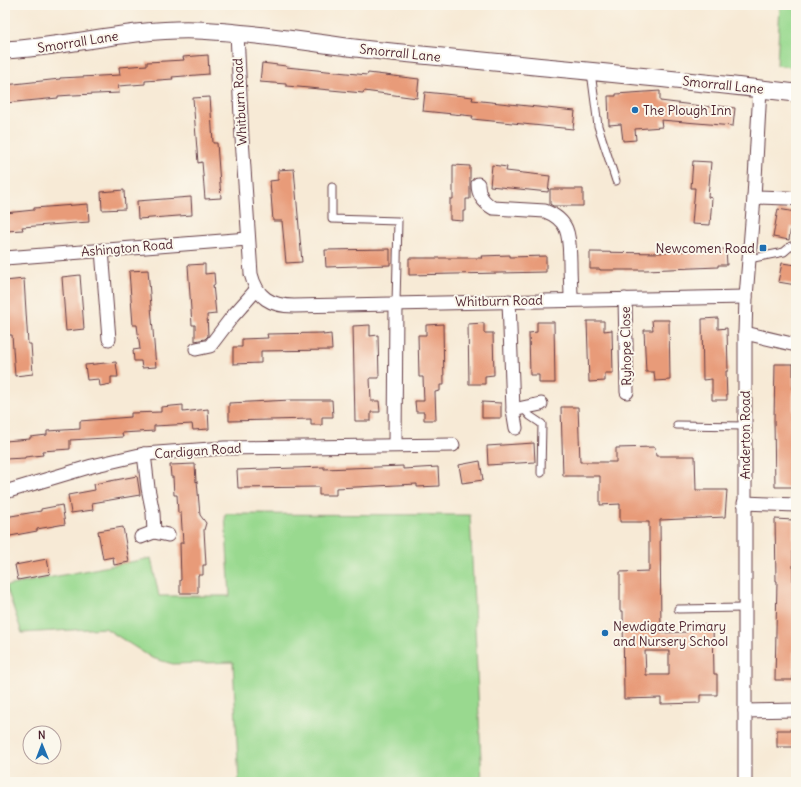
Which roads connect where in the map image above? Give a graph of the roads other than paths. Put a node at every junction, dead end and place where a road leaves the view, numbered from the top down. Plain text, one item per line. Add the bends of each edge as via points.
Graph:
1 (237, 33) junction
2 (5, 50) edge
3 (591, 72) junction
4 (760, 89) junction
5 (796, 93) edge
6 (616, 181) dead end
7 (478, 184) dead end
8 (332, 188) dead end
9 (754, 197) junction
10 (796, 199) edge
11 (248, 239) junction
12 (796, 247) edge
13 (102, 250) junction
14 (5, 258) edge
15 (749, 259) junction
16 (256, 290) junction
17 (746, 297) junction
18 (625, 299) junction
19 (571, 300) junction
20 (509, 301) junction
21 (396, 303) junction
22 (746, 333) junction
23 (109, 339) dead end
24 (796, 345) edge
25 (196, 349) dead end
26 (627, 392) dead end
27 (541, 404) dead end
28 (518, 409) junction
29 (677, 425) dead end
30 (745, 426) junction
31 (516, 428) dead end
32 (395, 445) junction
33 (453, 445) dead end
34 (144, 454) junction
35 (542, 473) dead end
36 (5, 492) edge
37 (744, 503) junction
38 (796, 505) edge
39 (154, 532) junction
40 (168, 535) dead end
41 (141, 537) dead end
42 (745, 608) junction
43 (678, 609) dead end
44 (796, 710) edge
45 (745, 711) junction
46 (745, 781) dead end

1 - 2 street, Smorrall Lane via 195,30 150,31 30,49
1 - 3 street, Smorrall Lane via 362,49
1 - 11 street, Whitburn Road
3 - 4 street, Smorrall Lane
3 - 6 lane via 598,126
4 - 5 street, Smorrall Lane
4 - 9 street, Anderton Road
7 - 19 street via 480,196 493,208 545,211 563,223 569,237
8 - 21 lane via 332,219 398,221
9 - 10 street
9 - 15 street, Anderton Road
11 - 13 street, Ashington Road
11 - 16 street, Whitburn Road via 251,274
12 - 15 lane via 791,246 784,252
13 - 14 street, Ashington Road
13 - 23 street
15 - 17 street, Anderton Road
16 - 21 street, Whitburn Road via 271,301 285,306
16 - 25 street via 232,316 210,346
17 - 18 street, Whitburn Road
17 - 22 street, Anderton Road
18 - 19 street, Whitburn Road
18 - 26 street, Ryhope Close
19 - 20 street, Whitburn Road
20 - 21 street, Whitburn Road
20 - 28 street
21 - 32 street
22 - 24 street
22 - 30 street, Anderton Road
27 - 28 street
28 - 31 street
28 - 35 lane via 542,424
29 - 30 lane
30 - 37 street, Anderton Road
32 - 33 street, Cardigan Road
32 - 34 street, Cardigan Road via 224,448
34 - 36 street, Cardigan Road via 92,466
34 - 39 street
37 - 38 street
37 - 42 street, Anderton Road
39 - 40 street
39 - 41 street
42 - 43 lane
42 - 45 street, Anderton Road
44 - 45 street
45 - 46 street, Anderton Road

